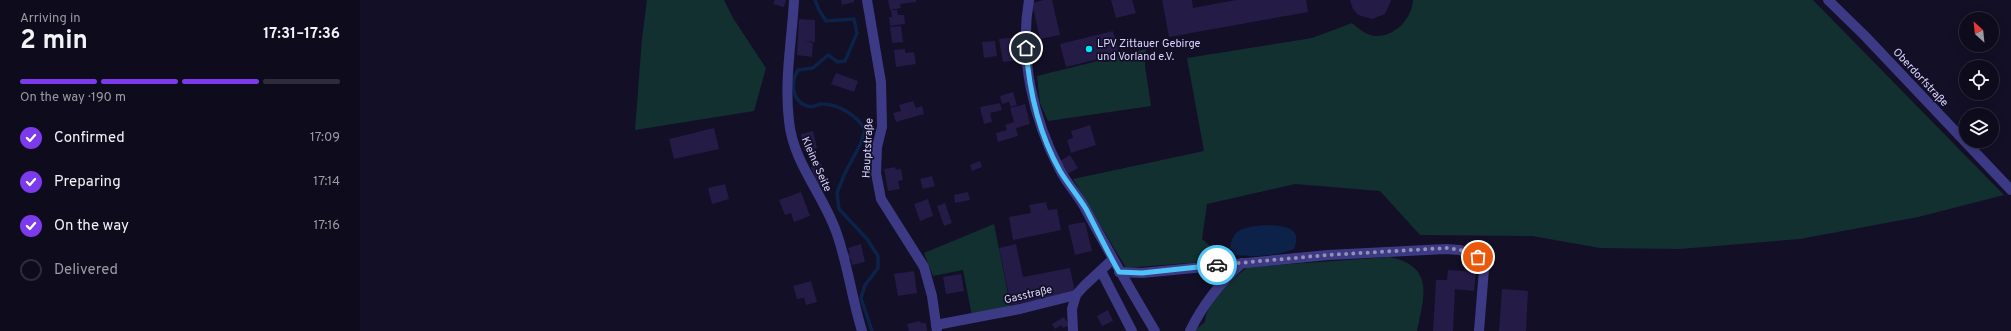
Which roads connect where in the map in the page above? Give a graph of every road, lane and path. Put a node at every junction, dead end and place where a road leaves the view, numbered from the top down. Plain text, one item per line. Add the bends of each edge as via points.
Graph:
1 (794, 0) edge
2 (867, 0) edge
3 (1029, 0) edge
4 (1828, 0) edge
5 (2011, 190) edge
6 (1112, 260) junction
7 (1242, 263) junction
8 (1101, 271) junction
9 (1119, 272) junction
10 (1076, 295) junction
11 (936, 328) edge
12 (862, 331) edge
13 (1073, 331) edge
14 (1132, 331) edge
15 (1155, 331) edge
16 (1190, 331) edge
17 (1480, 331) edge

1 - 12 street, Kleine Seite via 787,78 791,134 799,158 837,234
2 - 11 street, Hauptstraße via 881,82 882,127 877,147 878,187 881,199 924,267 932,296
3 - 6 street via 1026,21 1027,68 1035,107 1051,154 1085,208
4 - 5 street, Oberdorfstraße
6 - 8 street
6 - 9 street
7 - 9 street via 1142,273
7 - 16 street via 1214,291
7 - 17 street via 1446,248 1472,253 1478,257 1484,269
8 - 10 street
8 - 14 street
9 - 15 street
10 - 11 street, Gasstraße
10 - 13 street via 1072,309

